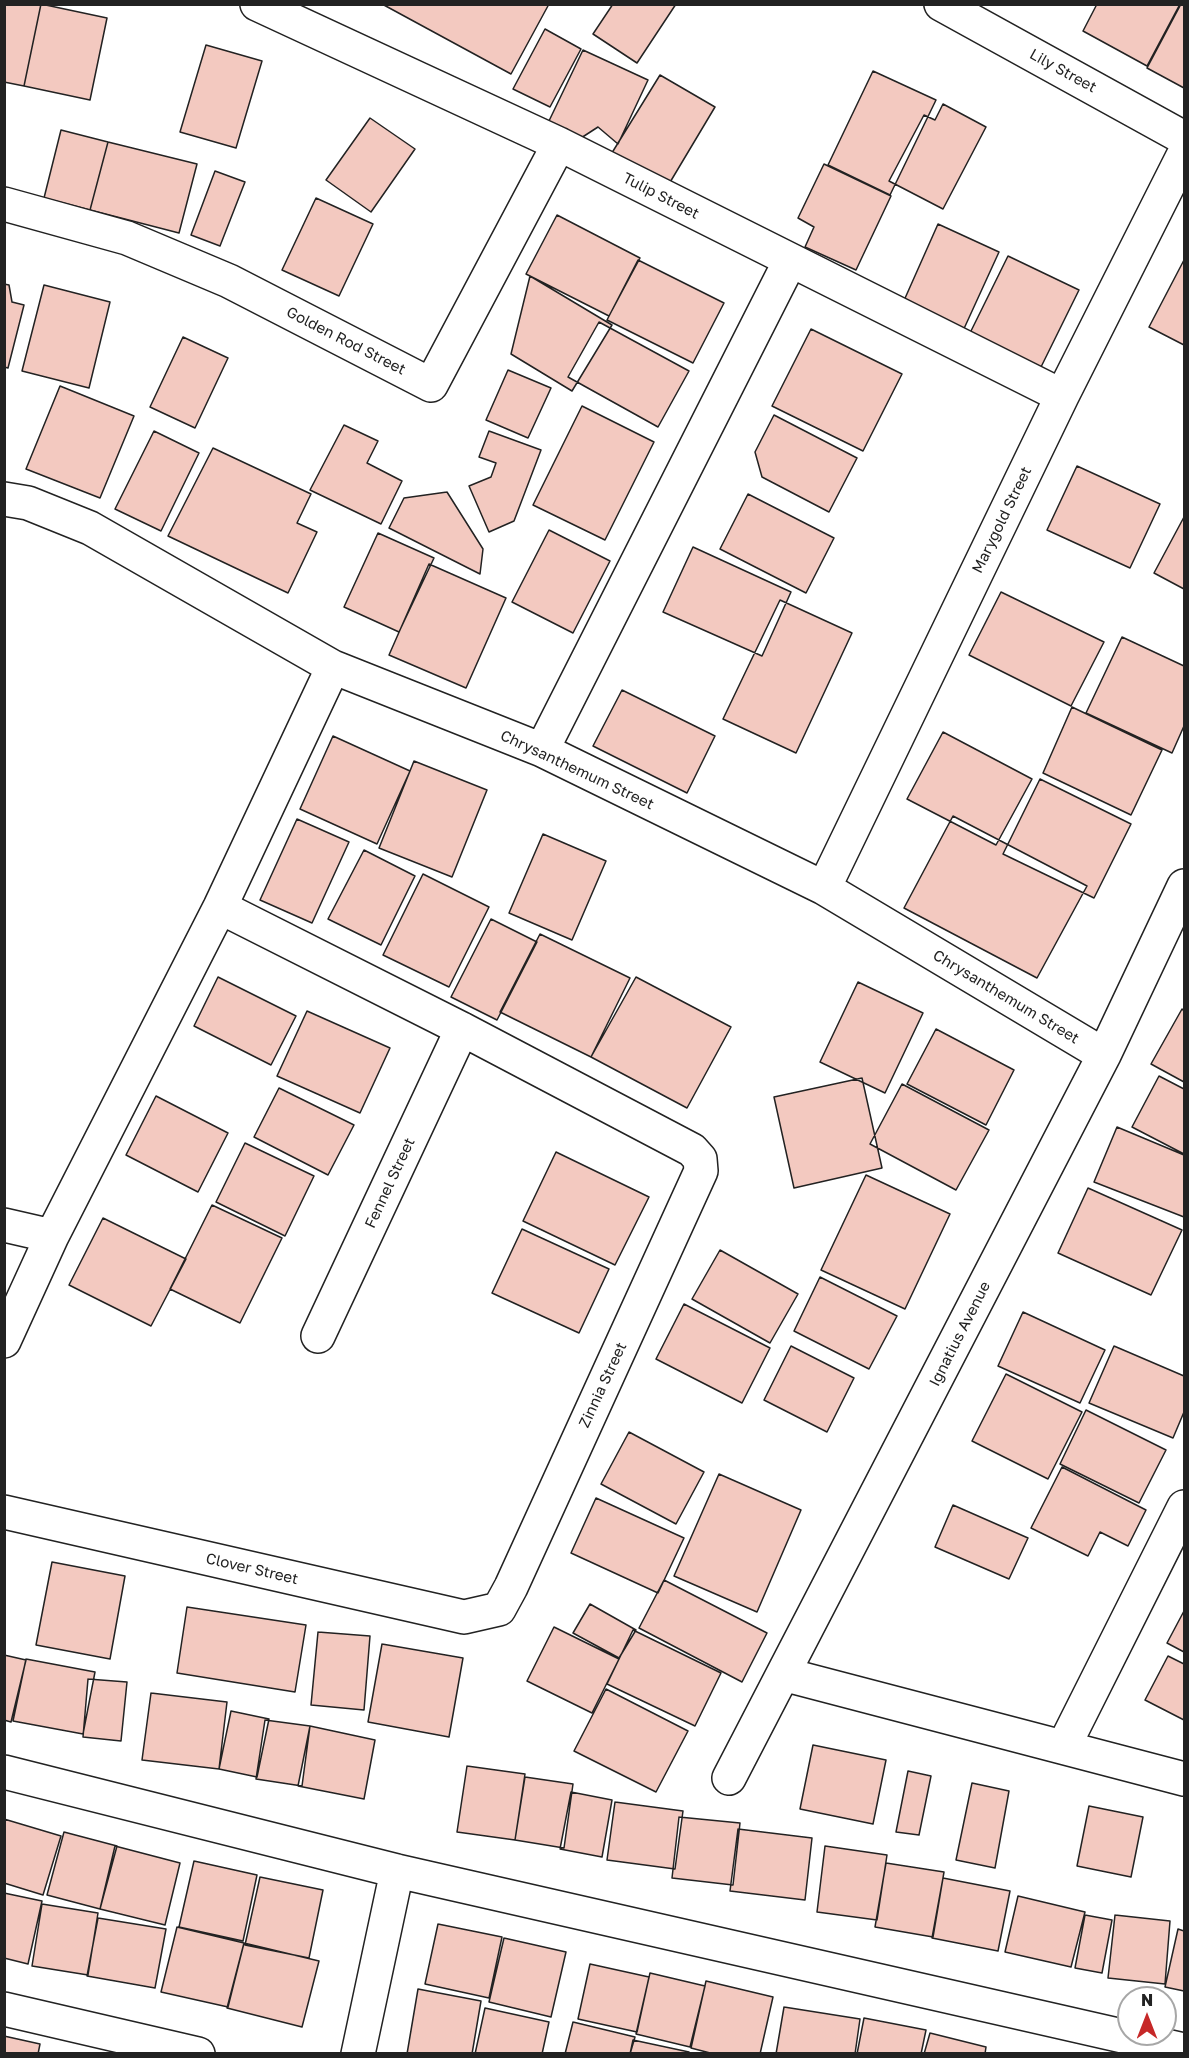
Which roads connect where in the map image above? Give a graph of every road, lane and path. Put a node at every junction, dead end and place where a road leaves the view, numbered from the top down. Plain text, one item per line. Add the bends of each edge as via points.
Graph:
1 (257, 4) edge
2 (940, 4) edge
3 (1185, 138) edge
4 (559, 144) junction
5 (1185, 154) edge
6 (4, 204) edge
7 (790, 261) junction
8 (1062, 396) junction
9 (4, 499) edge
10 (333, 667) junction
11 (542, 750) junction
12 (1185, 886) edge
13 (824, 888) junction
14 (220, 907) junction
15 (462, 1029) junction
16 (1104, 1055) junction
17 (4, 1225) edge
18 (52, 1236) junction
19 (318, 1336) dead end
20 (4, 1341) edge
21 (1185, 1507) edge
22 (4, 1512) edge
23 (499, 1609) joint
24 (783, 1674) junction
25 (1064, 1746) junction
26 (4, 1772) edge
27 (729, 1778) dead end
28 (1185, 1779) edge
29 (397, 1871) junction
30 (4, 2010) edge
31 (1185, 2049) edge
32 (198, 2054) edge
33 (358, 2054) edge

1 - 4 street, Tulip Street
2 - 3 street, Lily Street
4 - 6 street, Golden Rod Street via 431,385 229,281 127,238
4 - 7 street, Tulip Street
5 - 8 street, Marygold Street
7 - 8 street, Tulip Street
7 - 11 street
8 - 13 street, Marygold Street
9 - 10 street, Chrysanthemum Street via 27,503 90,528
10 - 11 street, Chrysanthemum Street
10 - 14 street
11 - 13 street, Chrysanthemum Street
12 - 16 street, Ignatius Avenue
13 - 16 street, Chrysanthemum Street
14 - 15 street
14 - 18 street
15 - 19 street, Fennel Street
15 - 23 street, Zinnia Street via 692,1150 700,1159 696,1182
16 - 24 street, Ignatius Avenue
17 - 18 street
18 - 20 street
21 - 25 street
22 - 23 street, Clover Street via 464,1617
24 - 25 street
24 - 27 street, Ignatius Avenue
25 - 28 street
26 - 29 street
29 - 31 street
29 - 33 street
30 - 32 street

